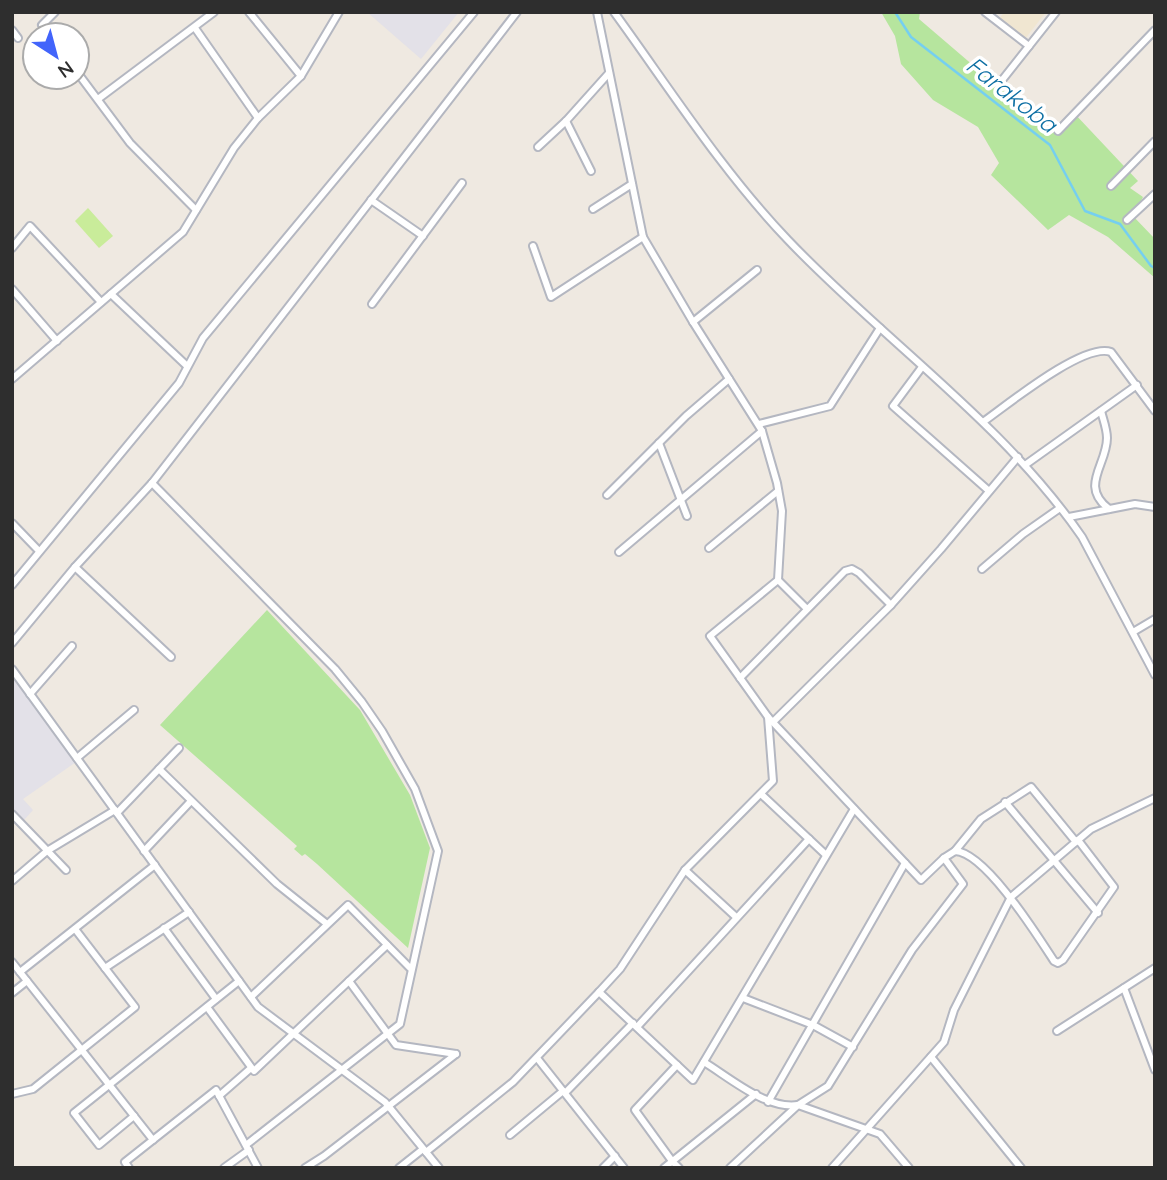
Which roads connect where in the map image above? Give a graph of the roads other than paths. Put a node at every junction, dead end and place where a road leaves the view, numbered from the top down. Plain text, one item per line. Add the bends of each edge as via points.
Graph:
1 (214, 12) edge
2 (249, 12) edge
3 (339, 12) edge
4 (474, 12) edge
5 (517, 12) edge
6 (597, 12) edge
7 (614, 12) edge
8 (985, 12) edge
9 (1056, 12) edge
10 (195, 28) junction
11 (12, 30) edge
12 (1155, 30) edge
13 (18, 38) dead end
14 (1029, 46) junction
15 (609, 73) junction
16 (301, 75) junction
17 (999, 84) dead end
18 (91, 91) edge
19 (97, 99) junction
20 (258, 118) junction
21 (566, 121) junction
22 (1058, 131) dead end
23 (1155, 141) edge
24 (538, 147) dead end
25 (591, 171) dead end
26 (462, 183) dead end
27 (632, 184) junction
28 (1111, 186) dead end
29 (1155, 194) edge
30 (371, 200) junction
31 (593, 209) dead end
32 (197, 210) junction
33 (1127, 220) dead end
34 (423, 236) junction
35 (643, 237) junction
36 (533, 246) dead end
37 (12, 248) edge
38 (757, 270) dead end
39 (12, 289) edge
40 (111, 294) junction
41 (101, 302) junction
42 (372, 304) dead end
43 (693, 322) junction
44 (880, 328) junction
45 (57, 341) junction
46 (187, 366) junction
47 (922, 367) junction
48 (12, 379) edge
49 (729, 379) junction
50 (1137, 385) junction
51 (1101, 411) junction
52 (1155, 411) edge
53 (983, 422) junction
54 (761, 428) junction
55 (659, 443) junction
56 (1018, 457) junction
57 (1025, 466) junction
58 (152, 483) junction
59 (778, 491) junction
60 (989, 491) junction
61 (607, 495) dead end
62 (681, 500) junction
63 (1155, 507) edge
64 (1060, 508) junction
65 (1109, 509) junction
66 (687, 516) dead end
67 (1069, 517) junction
68 (12, 523) edge
69 (709, 548) dead end
70 (39, 551) junction
71 (619, 552) dead end
72 (75, 567) junction
73 (982, 569) dead end
74 (778, 580) junction
75 (12, 585) edge
76 (891, 605) junction
77 (807, 609) junction
78 (1155, 619) edge
79 (1133, 632) junction
80 (12, 643) edge
81 (72, 646) dead end
82 (171, 657) dead end
83 (12, 669) edge
84 (1155, 675) edge
85 (740, 678) junction
86 (30, 694) junction
87 (134, 710) dead end
88 (771, 720) junction
89 (179, 748) dead end
90 (77, 758) junction
91 (159, 769) junction
92 (761, 793) junction
93 (1155, 798) edge
94 (191, 801) junction
95 (1005, 802) junction
96 (854, 809) junction
97 (116, 812) junction
98 (12, 814) edge
99 (809, 839) junction
100 (1077, 841) junction
101 (47, 851) junction
102 (144, 851) junction
103 (955, 851) junction
104 (827, 855) junction
105 (944, 858) junction
106 (1054, 861) junction
107 (905, 863) junction
108 (155, 865) junction
109 (66, 870) dead end
110 (685, 870) junction
111 (12, 881) edge
112 (1011, 897) junction
113 (189, 912) junction
114 (1097, 913) junction
115 (736, 917) junction
116 (327, 925) junction
117 (164, 928) junction
118 (75, 929) junction
119 (387, 944) junction
120 (12, 962) edge
121 (105, 968) junction
122 (411, 968) junction
123 (1155, 968) edge
124 (20, 972) junction
125 (27, 981) junction
126 (239, 981) junction
127 (349, 981) junction
128 (1124, 988) junction
129 (599, 992) junction
130 (12, 993) edge
131 (251, 997) junction
132 (743, 998) junction
133 (216, 999) junction
134 (207, 1007) junction
135 (635, 1025) junction
136 (813, 1025) junction
137 (1057, 1031) dead end
138 (293, 1033) junction
139 (388, 1033) junction
140 (853, 1047) junction
141 (82, 1050) junction
142 (931, 1057) junction
143 (537, 1058) junction
144 (704, 1062) junction
145 (677, 1065) junction
146 (251, 1068) junction
147 (341, 1070) junction
148 (1155, 1070) edge
149 (109, 1085) junction
150 (564, 1092) junction
151 (12, 1094) edge
152 (756, 1094) junction
153 (219, 1096) junction
154 (768, 1102) junction
155 (798, 1105) junction
156 (388, 1106) junction
157 (134, 1116) junction
158 (867, 1129) junction
159 (510, 1135) dead end
160 (153, 1140) junction
161 (247, 1147) junction
162 (424, 1150) junction
163 (614, 1156) junction
164 (672, 1161) junction
165 (436, 1166) edge
166 (833, 1167) edge
167 (130, 1168) edge
168 (224, 1168) edge
169 (258, 1168) edge
170 (304, 1168) edge
171 (400, 1168) edge
172 (603, 1168) edge
173 (624, 1168) edge
174 (664, 1168) edge
175 (679, 1168) edge
176 (730, 1168) edge
177 (909, 1168) edge
178 (1021, 1168) edge

1 - 10 street
2 - 16 street
3 - 16 street
4 - 46 street via 203,338
5 - 30 street
6 - 15 street
7 - 44 street via 730,172 787,240
8 - 14 street
9 - 14 street
10 - 19 street
10 - 20 street
11 - 13 street
12 - 22 street
14 - 17 street
15 - 21 street
15 - 27 street
16 - 20 street
18 - 19 street
19 - 32 street via 130,143
20 - 32 street
21 - 24 street
21 - 25 street
23 - 28 street
26 - 34 street
27 - 31 street
27 - 35 street
29 - 33 street
30 - 34 street
30 - 58 street
32 - 40 street via 183,232
34 - 42 street
35 - 36 street via 551,297
35 - 43 street
37 - 41 street via 30,226
38 - 43 street
39 - 45 street
40 - 41 street
40 - 46 street
41 - 45 street
43 - 49 street
44 - 47 street
44 - 54 street via 830,406
45 - 48 street
46 - 70 street via 179,383
47 - 53 street
47 - 60 street via 892,405
49 - 54 street
49 - 55 street
50 - 51 street
50 - 52 street
50 - 53 street via 1111,352 1093,352
51 - 57 street
51 - 65 street via 1107,438 1094,483 1100,502
53 - 56 street
54 - 59 street
54 - 62 street
55 - 61 street
55 - 62 street
56 - 57 street
56 - 60 street
57 - 64 street
58 - 72 street
58 - 122 street via 335,669 382,731 415,789 438,851
59 - 69 street
59 - 74 street via 782,511
60 - 76 street
62 - 66 street
62 - 71 street
63 - 65 street via 1135,504
64 - 67 street
64 - 73 street
65 - 67 street
67 - 79 street
68 - 70 street
70 - 75 street
72 - 80 street
72 - 82 street
74 - 77 street
74 - 85 street via 710,636
76 - 77 street via 852,569
76 - 88 street
77 - 85 street
78 - 79 street
79 - 84 street
81 - 86 street
83 - 86 street
85 - 88 street
86 - 90 street
87 - 90 street
88 - 92 street via 773,781
88 - 96 street
89 - 91 street
90 - 97 street
91 - 94 street
91 - 97 street
92 - 99 street
92 - 110 street
93 - 100 street via 1091,829
94 - 102 street
94 - 116 street via 276,884
95 - 100 street via 1031,786
95 - 103 street via 981,820
95 - 106 street
96 - 104 street
96 - 107 street
97 - 101 street
97 - 102 street
98 - 101 street
99 - 104 street
99 - 115 street
100 - 106 street
100 - 114 street via 1114,887
101 - 109 street
101 - 111 street
102 - 108 street
103 - 105 street
103 - 112 street via 970,855
104 - 132 street
105 - 107 street via 921,880
105 - 140 street via 964,884 912,950
106 - 112 street
106 - 114 street
107 - 136 street
108 - 113 street
108 - 118 street
110 - 115 street
110 - 129 street via 620,969
112 - 114 street via 1058,963
112 - 142 street via 954,1010 944,1042
113 - 117 street
113 - 126 street
115 - 135 street
116 - 119 street via 348,905
116 - 131 street
117 - 121 street
117 - 133 street
118 - 121 street
118 - 124 street
119 - 122 street
119 - 127 street
120 - 124 street
121 - 141 street via 135,1007
122 - 139 street via 400,1024
123 - 128 street
124 - 125 street
125 - 130 street
125 - 141 street
126 - 131 street
126 - 133 street
127 - 138 street
127 - 139 street
128 - 137 street
128 - 148 street
129 - 135 street
129 - 143 street
131 - 138 street
132 - 136 street
132 - 144 street
133 - 134 street
134 - 146 street
134 - 149 street
135 - 145 street
135 - 150 street
136 - 140 street
136 - 154 street
138 - 146 street via 254,1071
138 - 147 street
139 - 147 street
139 - 156 street via 396,1045 456,1054
140 - 155 street via 828,1086
141 - 149 street
141 - 151 street via 33,1089
142 - 158 street
142 - 178 street
143 - 150 street
143 - 162 street
144 - 145 street via 693,1080
144 - 152 street
145 - 164 street via 635,1110
146 - 153 street
147 - 156 street
147 - 161 street
149 - 157 street
149 - 157 street via 74,1113 99,1145
150 - 159 street
150 - 163 street
152 - 154 street
152 - 164 street
153 - 160 street via 216,1090
153 - 161 street
154 - 155 street
155 - 158 street
155 - 176 street
156 - 162 street
156 - 170 street
157 - 160 street
158 - 166 street
158 - 177 street via 880,1134
160 - 167 street via 125,1162
161 - 168 street
161 - 169 street
162 - 165 street
162 - 171 street
163 - 172 street
163 - 173 street
164 - 174 street
164 - 175 street

